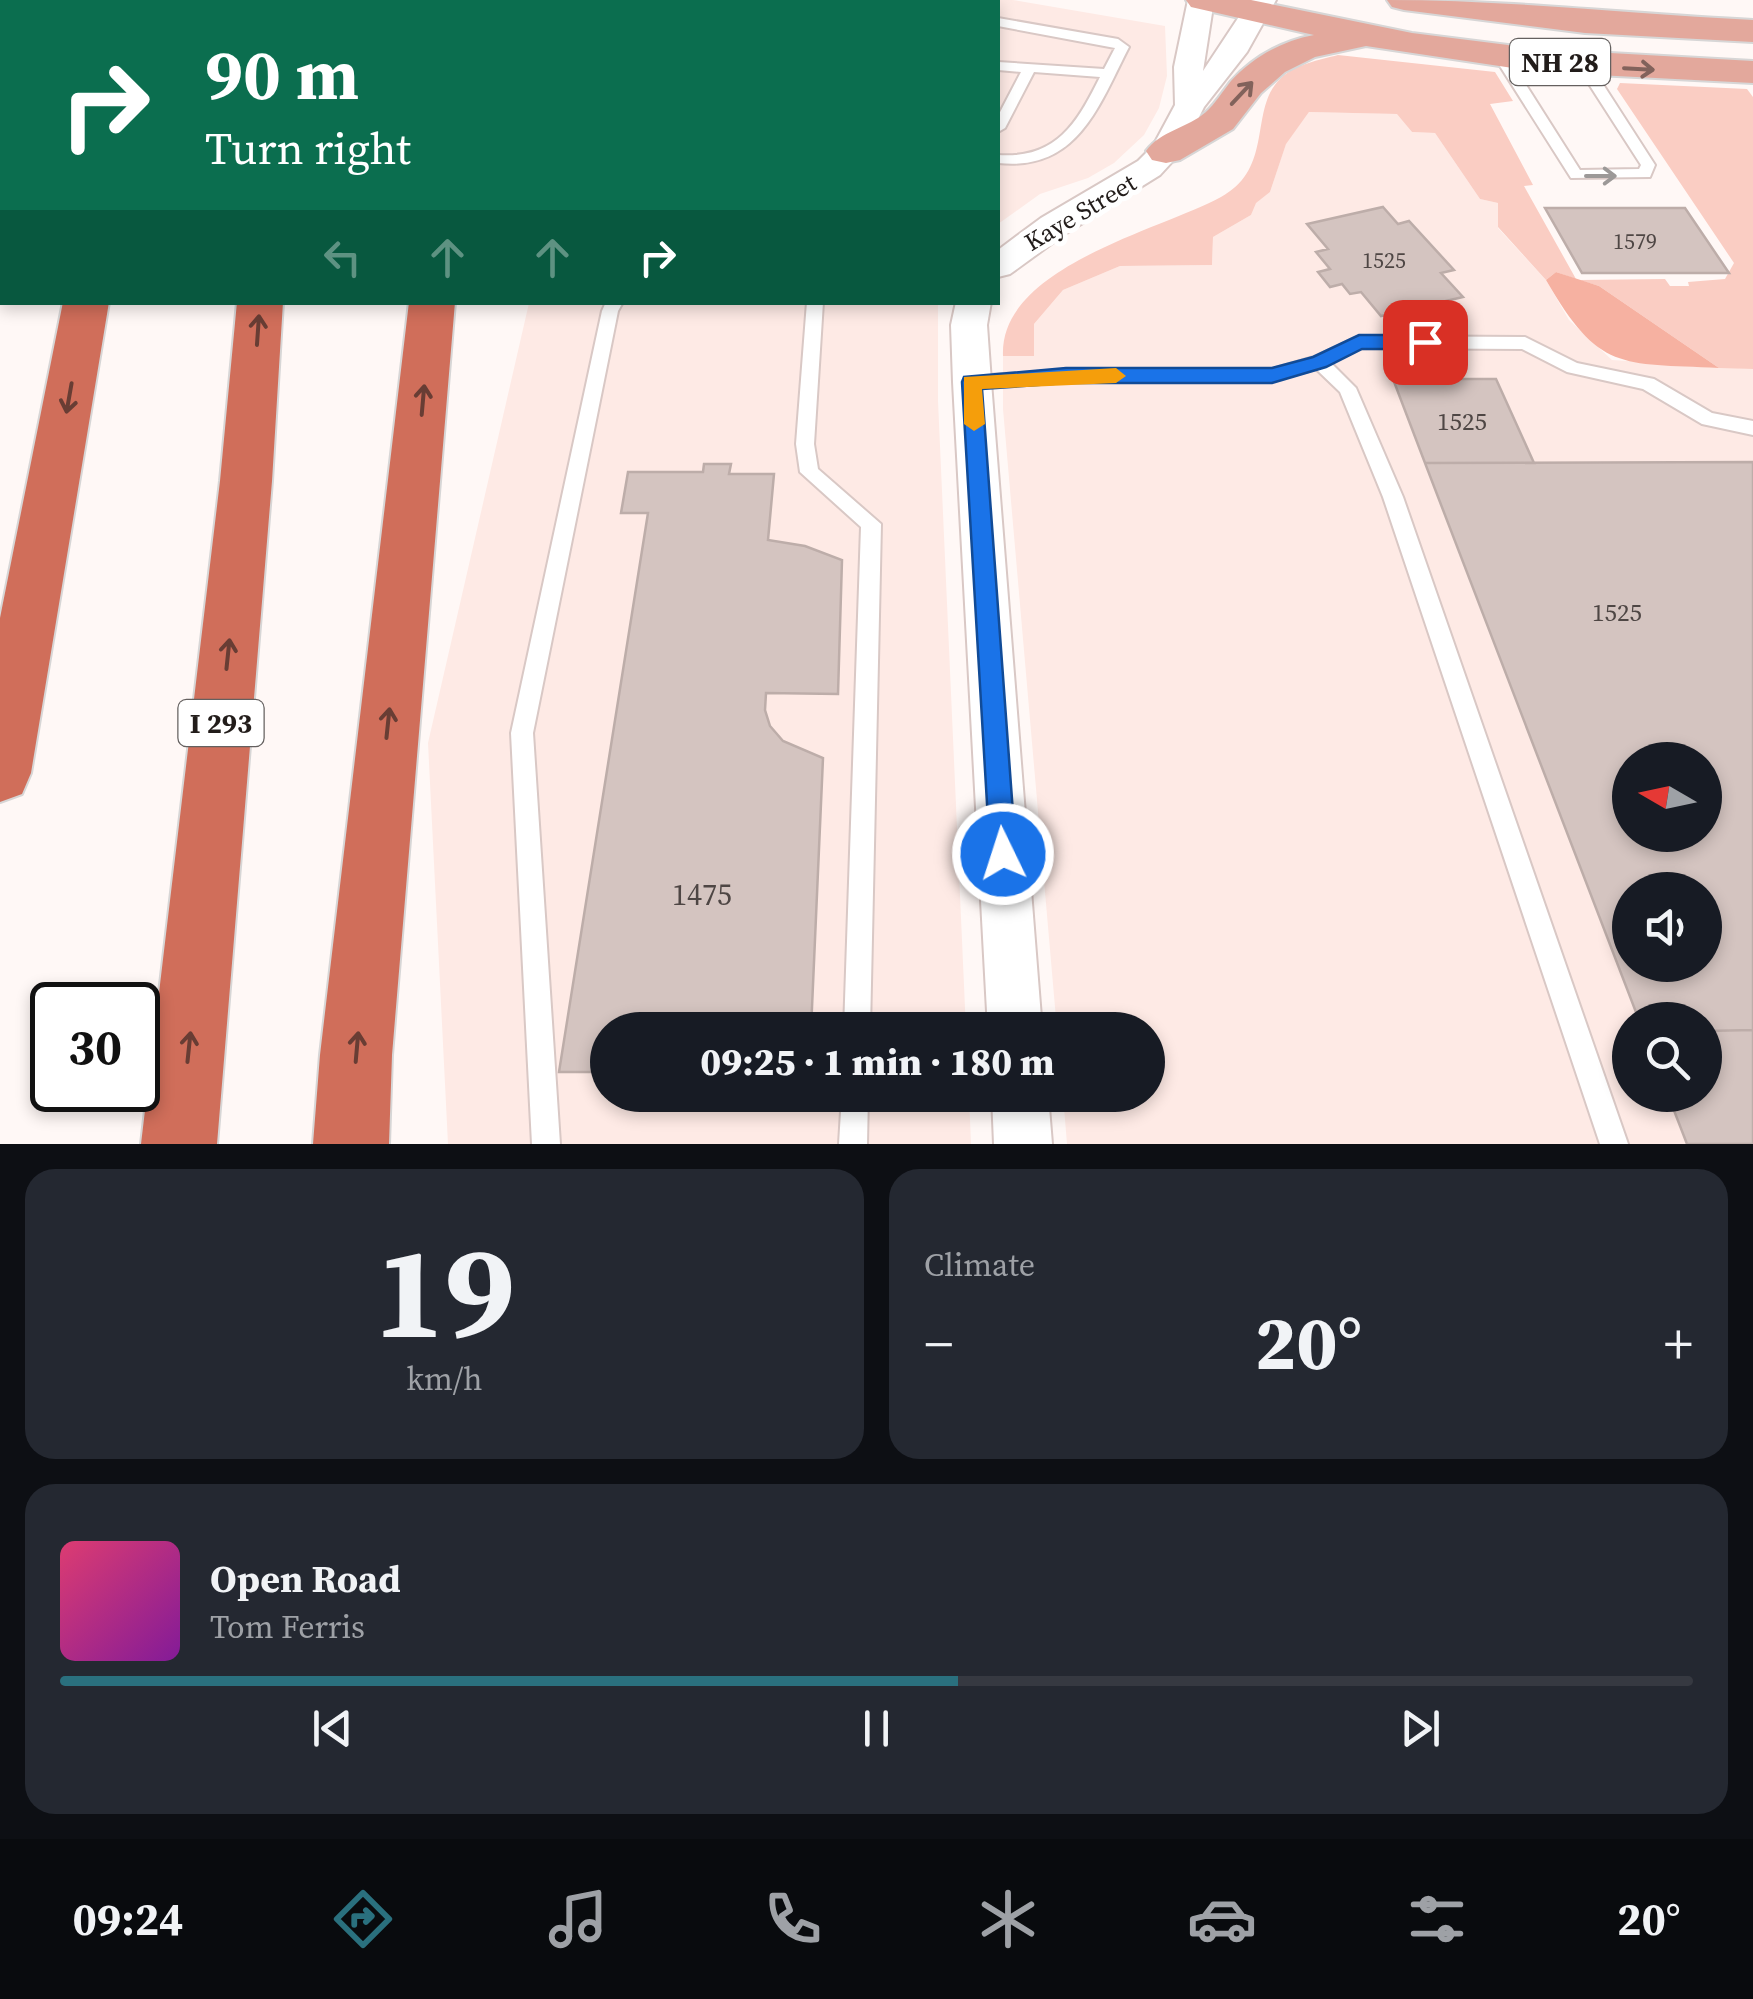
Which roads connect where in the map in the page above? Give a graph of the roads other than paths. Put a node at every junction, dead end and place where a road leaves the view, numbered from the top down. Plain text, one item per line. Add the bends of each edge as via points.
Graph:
1 (1202, 0) edge
2 (1404, 0) edge
3 (1458, 0) edge
4 (1259, 6) edge
5 (1505, 14) junction
6 (1000, 22) edge
7 (1753, 31) edge
8 (1368, 36) junction
9 (1500, 54) junction
10 (1583, 64) junction
11 (1000, 66) edge
12 (1030, 68) junction
13 (1108, 72) junction
14 (1753, 72) edge
15 (1190, 104) junction
16 (1000, 124) edge
17 (1166, 151) junction
18 (1000, 159) edge
19 (1000, 265) edge
20 (85, 305) edge
21 (260, 305) edge
22 (431, 305) edge
23 (613, 305) edge
24 (816, 305) edge
25 (973, 305) edge
26 (1319, 362) junction
27 (972, 382) junction
28 (1753, 428) edge
29 (0, 773) edge
30 (856, 1012) edge
31 (1014, 1012) edge
32 (855, 1112) edge
33 (1021, 1112) edge
34 (179, 1144) edge
35 (351, 1144) edge
36 (546, 1144) edge
37 (854, 1144) edge
38 (1023, 1144) edge
39 (1614, 1144) edge

1 - 4 main road, NH 28
1 - 15 street, Kaye Street via 1188,67
2 - 5 main road, NH 28
3 - 5 main road
4 - 8 main road, NH 28
4 - 15 street, Kaye Street via 1233,52
5 - 7 main road, NH 28
6 - 13 lane via 1118,43 1122,47
8 - 9 main road, NH 28
17 -> 8 main road via 1199,136 1248,85 1290,54
9 - 10 main road, NH 28
9 -> 10 lane via 1576,175 1645,174 1648,165
10 -> 14 main road, NH 28
11 - 12 lane
12 - 13 lane
12 - 16 lane
13 - 18 lane via 1072,136 1031,157
15 - 17 street, Kaye Street
17 - 19 street, Kaye Street
20 -> 29 highway
34 -> 21 highway, I 293
35 -> 22 highway
23 - 36 lane via 522,733
24 - 30 lane via 805,444 810,472 870,524
25 - 27 street
26 - 27 lane via 1272,375
26 - 28 lane via 1359,342 1524,342 1574,368 1648,384 1708,418
26 - 39 lane via 1346,388 1393,497
27 - 31 street
32 - 37 lane
33 - 38 street

